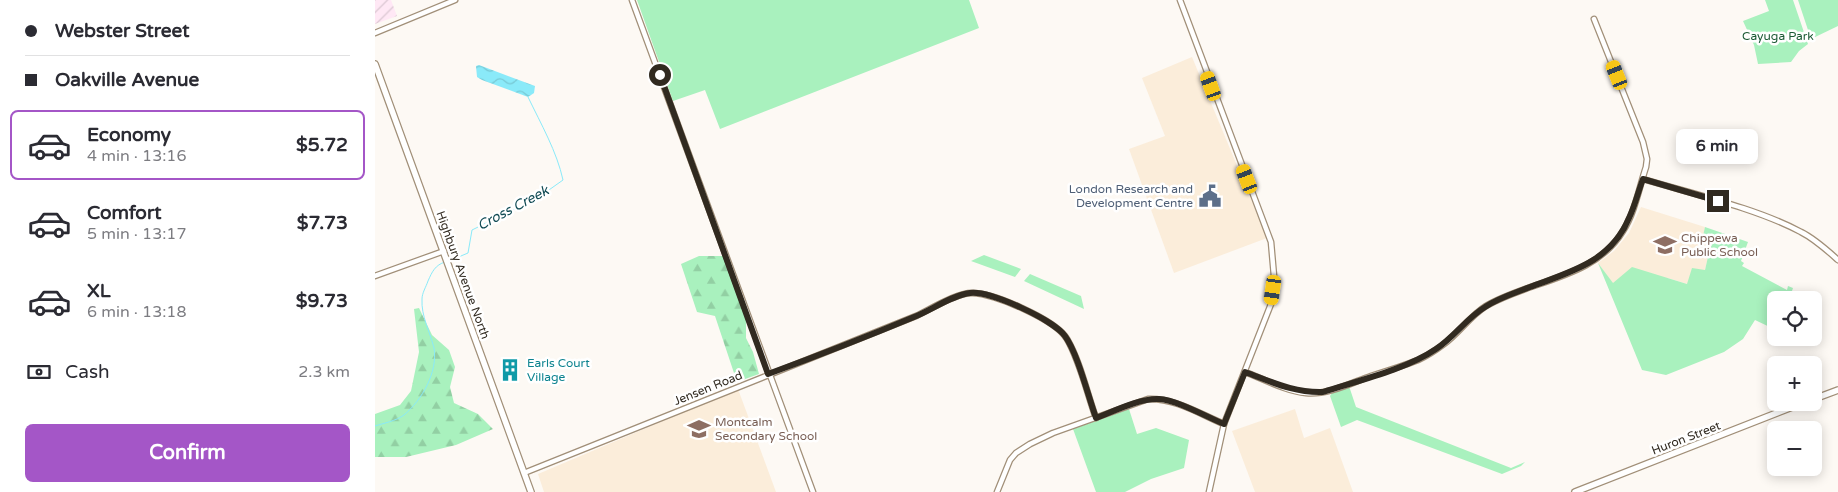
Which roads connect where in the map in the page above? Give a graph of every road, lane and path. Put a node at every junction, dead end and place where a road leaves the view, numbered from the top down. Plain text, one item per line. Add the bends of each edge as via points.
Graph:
1 (455, 0) edge
2 (632, 0) edge
3 (1180, 0) edge
4 (1594, 19) dead end
5 (375, 33) edge
6 (375, 64) edge
7 (1643, 179) junction
8 (444, 251) junction
9 (1838, 260) edge
10 (375, 276) edge
11 (1245, 372) junction
12 (768, 374) junction
13 (1838, 390) edge
14 (1822, 396) edge
15 (1782, 411) edge
16 (1096, 418) junction
17 (1224, 424) junction
18 (525, 473) junction
19 (531, 492) edge
20 (813, 492) edge
21 (997, 492) edge
22 (1209, 492) edge
23 (1575, 492) edge

1 - 5 street
2 - 12 street
3 - 11 street via 1271,242 1275,276 1271,304
4 - 7 street via 1643,142 1647,159
6 - 8 main road, Highbury Avenue North
7 - 9 street via 1786,224 1804,233
7 - 11 street via 1623,232 1597,260 1484,307 1445,343 1420,359 1323,392 1306,393 1290,389
8 - 10 street
8 - 18 main road, Highbury Avenue North
11 - 17 street
12 - 16 street, Jensen Road via 957,297 971,293 986,295 1059,328 1072,349
12 - 18 street, Jensen Road
12 - 20 street
13 - 14 main road
15 - 23 main road, Huron Street
16 - 17 street via 1160,399
16 - 21 street via 1053,433 1016,453 1005,468
17 - 22 street
18 - 19 main road, Highbury Avenue North

